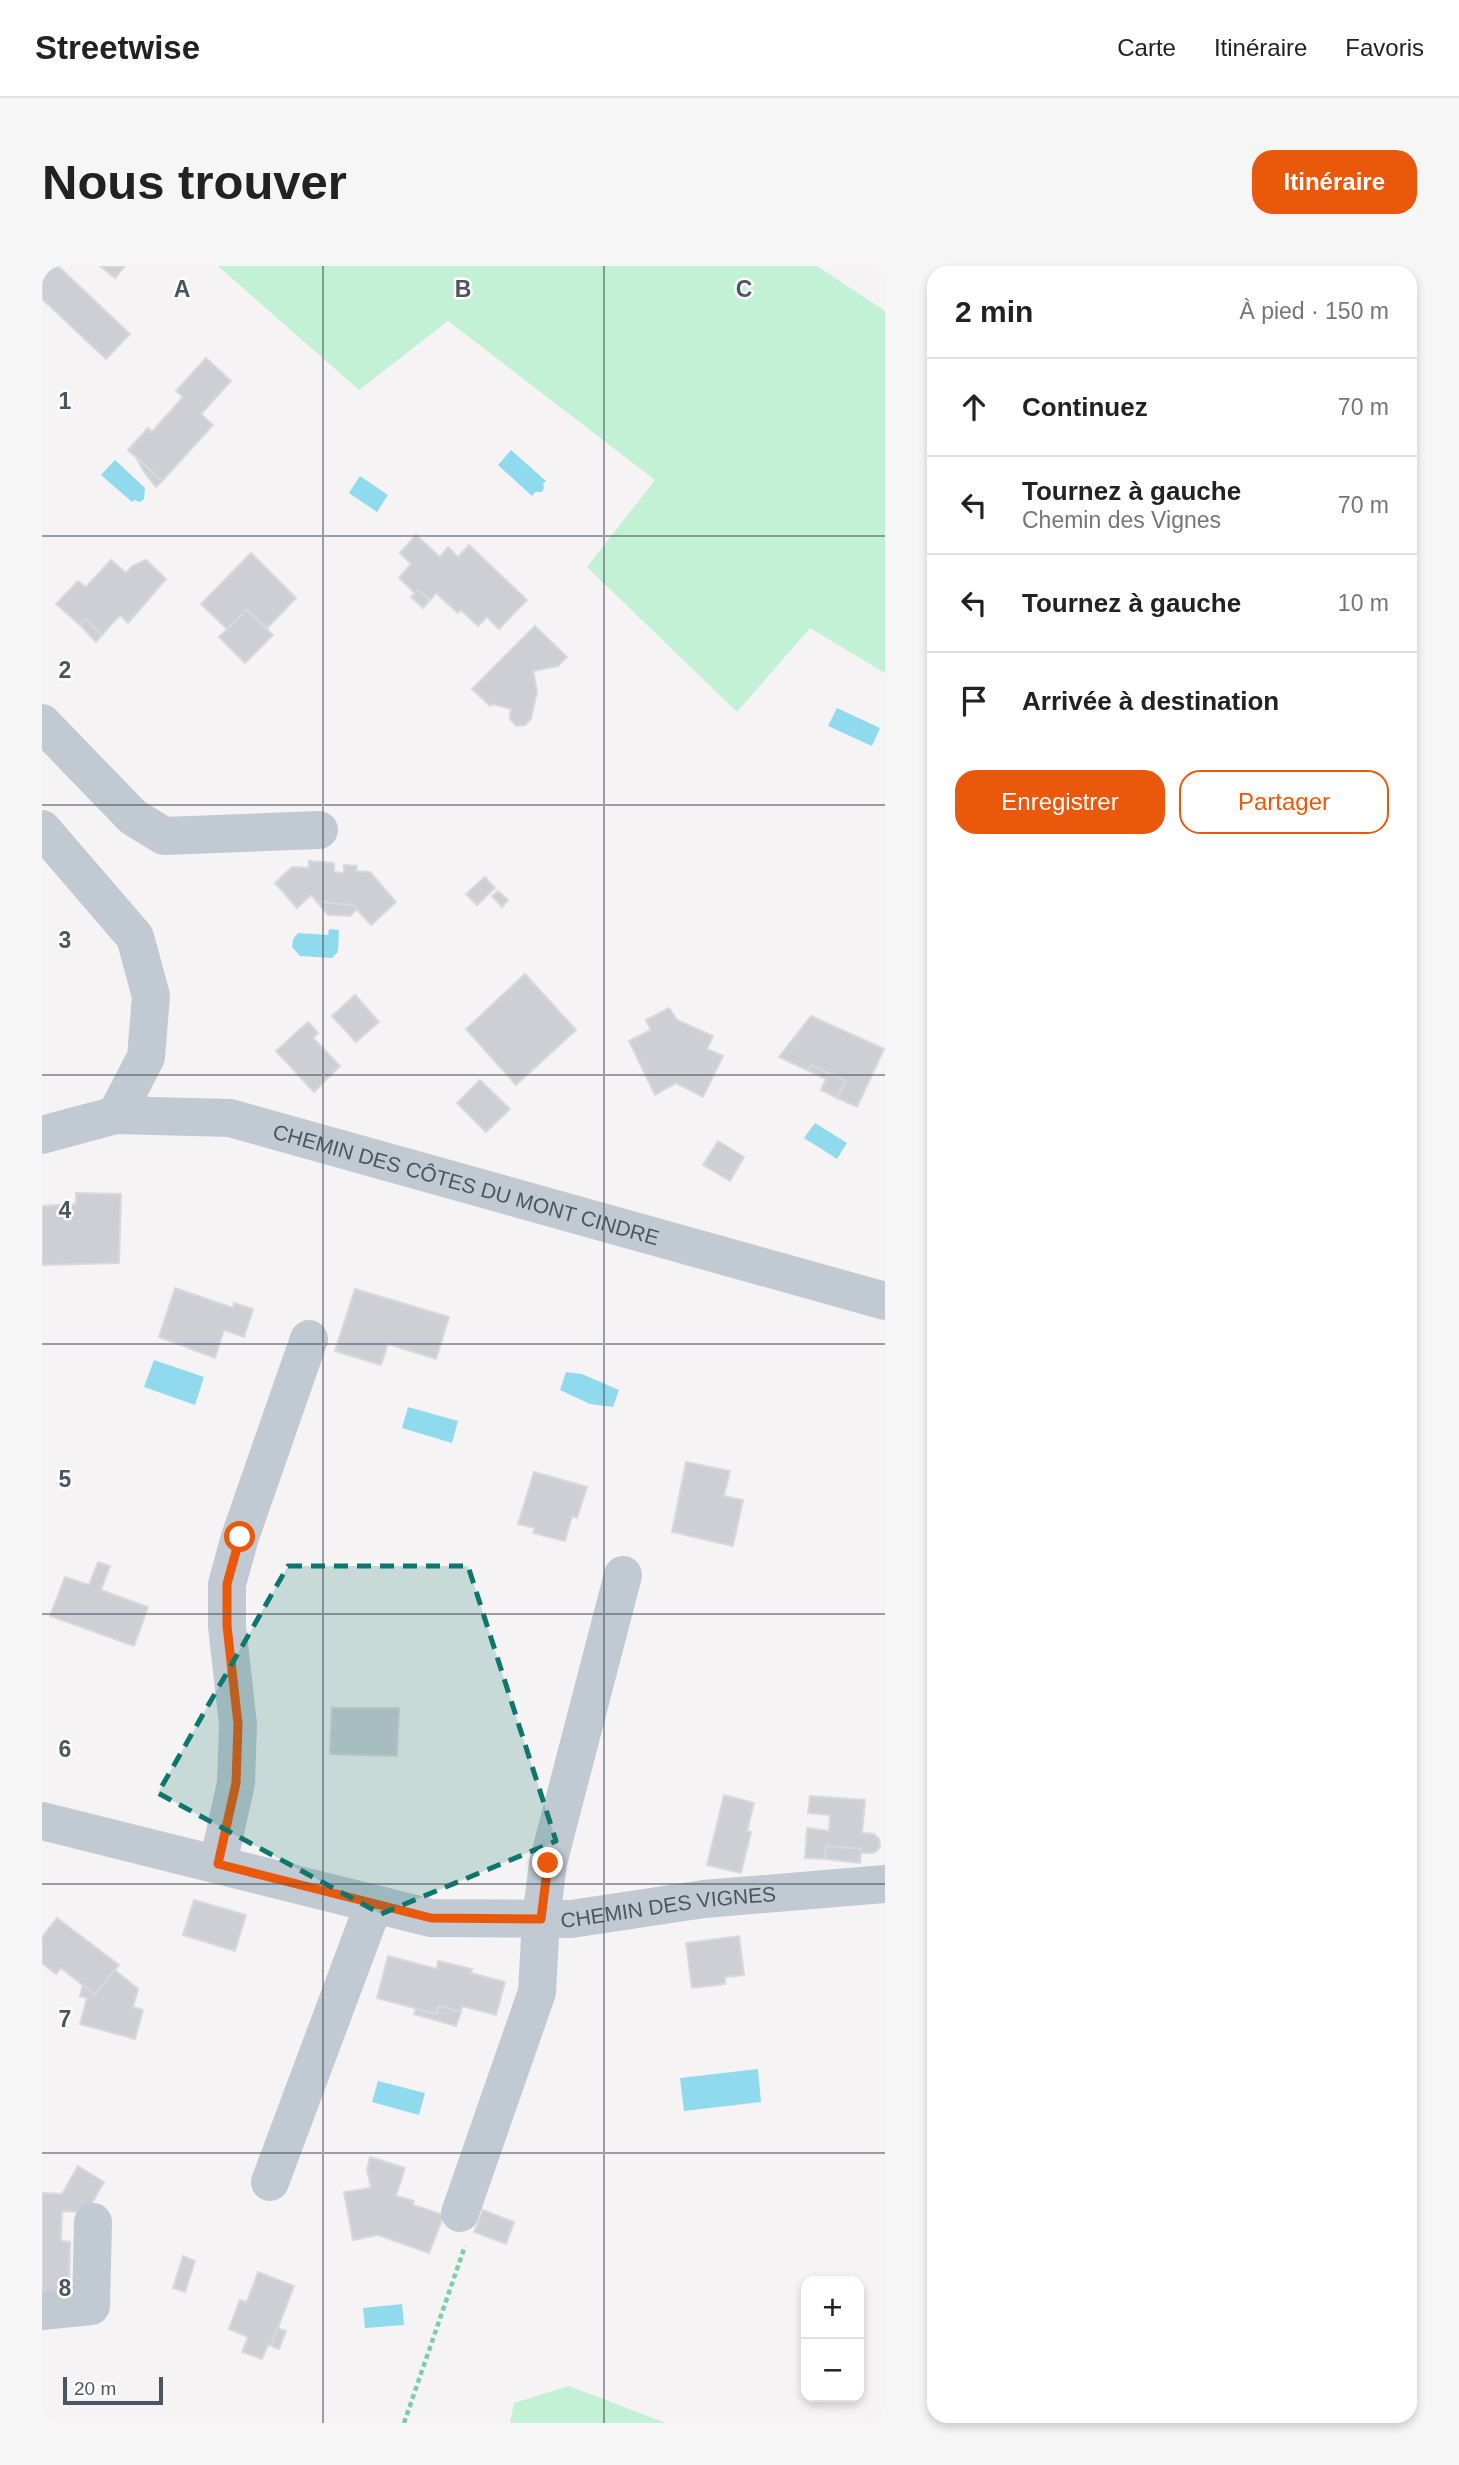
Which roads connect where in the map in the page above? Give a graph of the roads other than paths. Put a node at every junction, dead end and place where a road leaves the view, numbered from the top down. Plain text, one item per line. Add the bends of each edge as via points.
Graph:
1 (42, 723) edge
2 (42, 829) edge
3 (319, 830) dead end
4 (116, 1115) junction
5 (42, 1135) edge
6 (885, 1301) edge
7 (309, 1339) dead end
8 (623, 1576) dead end
9 (42, 1821) edge
10 (218, 1864) junction
11 (885, 1884) edge
12 (374, 1904) junction
13 (541, 1919) junction
14 (270, 2182) dead end
15 (460, 2213) dead end
16 (93, 2222) dead end
17 (42, 2311) edge

1 - 3 street via 133,817 164,836
2 - 4 street via 135,937 151,996 145,1057
4 - 5 street, CHEMIN DES CÔTES DU MONT CINDRE
4 - 6 street, CHEMIN DES CÔTES DU MONT CINDRE via 230,1118
7 - 10 street via 227,1584 238,1724 236,1783
8 - 13 street via 548,1863
9 - 10 street, CHEMIN DES VIGNES
10 - 12 street, CHEMIN DES VIGNES
11 - 13 street, CHEMIN DES VIGNES via 704,1899 571,1920
12 - 13 street, CHEMIN DES VIGNES via 431,1918
12 - 14 street
13 - 15 street via 537,1992
16 - 17 street via 91,2306

